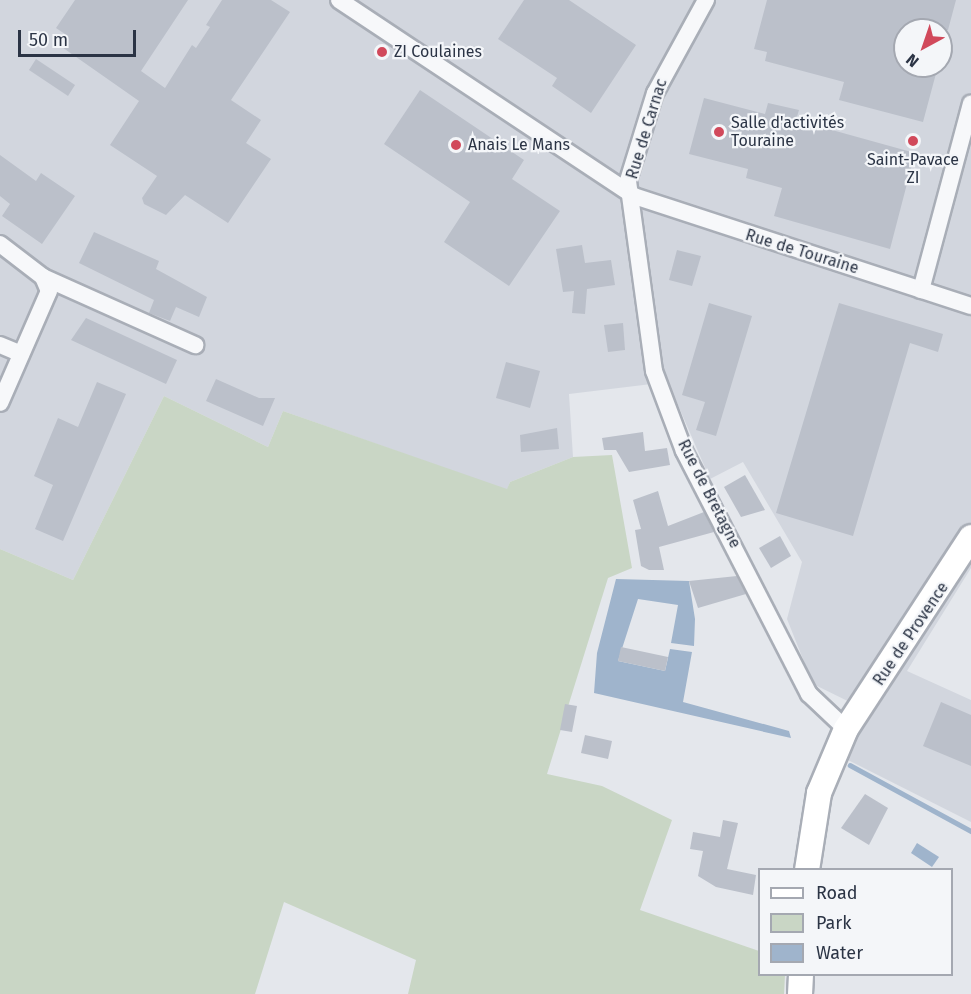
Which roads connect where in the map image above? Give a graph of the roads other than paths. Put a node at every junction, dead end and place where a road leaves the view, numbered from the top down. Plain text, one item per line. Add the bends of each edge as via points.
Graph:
1 (339, 0) edge
2 (706, 0) edge
3 (971, 104) edge
4 (633, 196) junction
5 (0, 244) edge
6 (43, 277) junction
7 (921, 290) junction
8 (971, 306) edge
9 (0, 345) edge
10 (195, 345) dead end
11 (21, 354) junction
12 (0, 403) edge
13 (971, 537) edge
14 (846, 729) junction
15 (807, 868) edge
16 (801, 976) edge
17 (800, 994) edge

1 - 4 street, Rue de Touraine
2 - 4 street, Rue de Carnac via 655,93 628,181
3 - 7 street
4 - 7 street, Rue de Touraine
4 - 14 street, Rue de Bretagne via 633,238 654,371 684,451 809,694
5 - 6 street
6 - 10 street
6 - 11 street via 49,291
7 - 8 street, Rue de Touraine
9 - 11 street
11 - 12 street
13 - 14 street, Rue de Provence
14 - 15 street, Rue de Provence via 819,793
16 - 17 street

